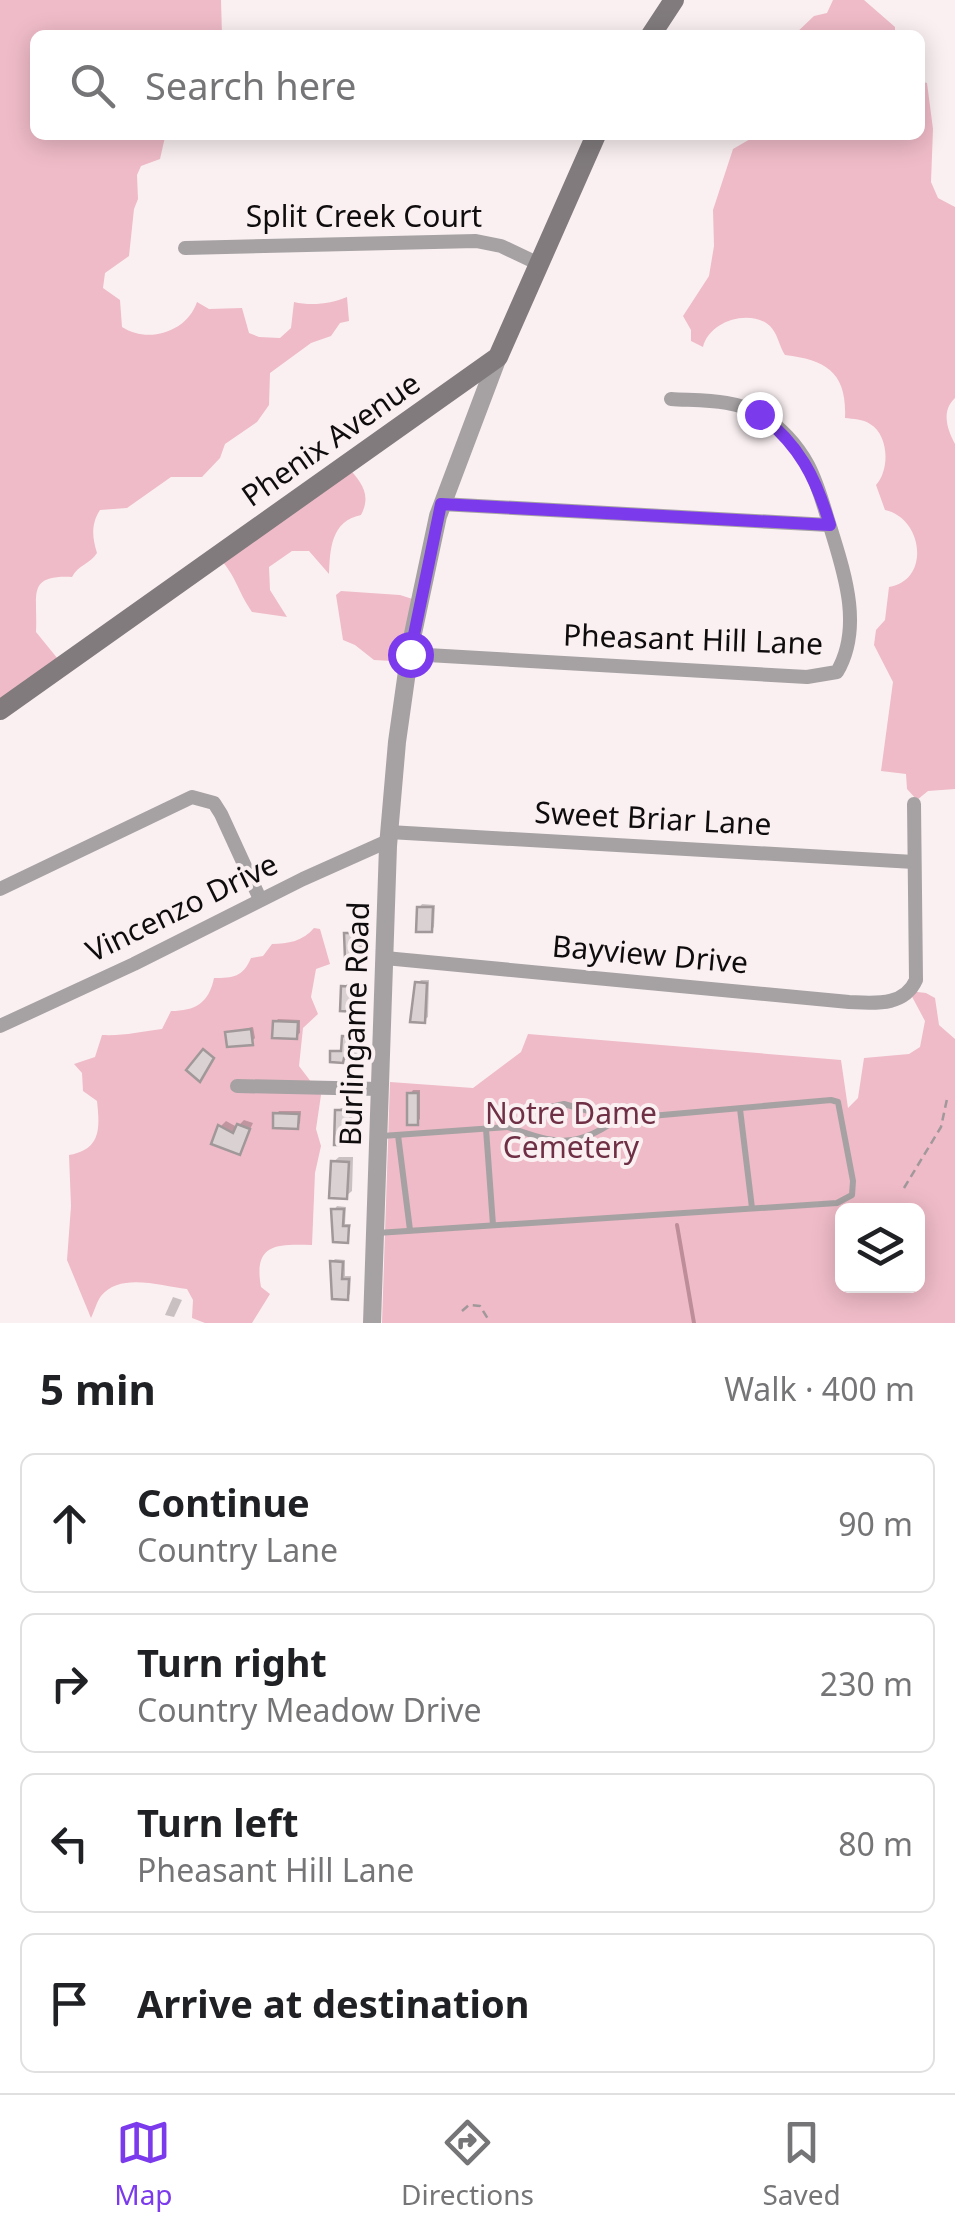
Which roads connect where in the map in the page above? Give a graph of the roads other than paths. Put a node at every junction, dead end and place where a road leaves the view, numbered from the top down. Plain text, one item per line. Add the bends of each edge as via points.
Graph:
1 (674, 0) edge
2 (654, 30) edge
3 (594, 140) edge
4 (185, 248) dead end
5 (539, 264) junction
6 (498, 358) junction
7 (671, 399) dead end
8 (441, 504) junction
9 (830, 525) junction
10 (410, 654) junction
11 (0, 710) edge
12 (914, 804) dead end
13 (389, 836) junction
14 (914, 862) junction
15 (0, 889) edge
16 (260, 900) junction
17 (385, 958) junction
18 (0, 1026) edge
19 (237, 1086) dead end
20 (380, 1088) junction
21 (740, 1109) junction
22 (616, 1119) junction
23 (508, 1127) junction
24 (486, 1129) junction
25 (398, 1135) junction
26 (378, 1136) junction
27 (752, 1208) junction
28 (493, 1225) junction
29 (410, 1230) junction
30 (376, 1233) junction
31 (372, 1323) edge

1 - 2 main road
3 - 5 main road
4 - 5 street, Split Creek Court via 476,240
5 - 6 main road
6 - 8 street, Burlingame Road
6 - 11 main road, Phenix Avenue
7 - 9 street, Pheasant Hill Lane via 741,405 786,435 807,464
8 - 9 street
8 - 10 street, Burlingame Road
9 - 10 street, Pheasant Hill Lane via 846,576 849,630 845,659 828,676
10 - 13 street, Burlingame Road
12 - 14 street
13 - 14 street, Sweet Briar Lane
13 - 16 street, Vincenzo Drive
13 - 17 street, Burlingame Road
14 - 17 street, Bayview Drive via 916,980 890,1002
15 - 16 street via 192,797 222,814
16 - 18 street, Vincenzo Drive
17 - 20 street, Burlingame Road
19 - 20 street
20 - 26 street, Burlingame Road
21 - 22 lane
21 - 27 lane
21 - 27 lane via 838,1102 853,1181 852,1195 836,1202
22 - 23 lane via 564,1104
22 - 23 lane via 571,1142
23 - 24 lane
24 - 25 lane
24 - 28 lane
25 - 26 lane
25 - 29 lane
26 - 30 street, Burlingame Road
27 - 28 lane
28 - 29 lane
29 - 30 lane
30 - 31 street, Burlingame Road

